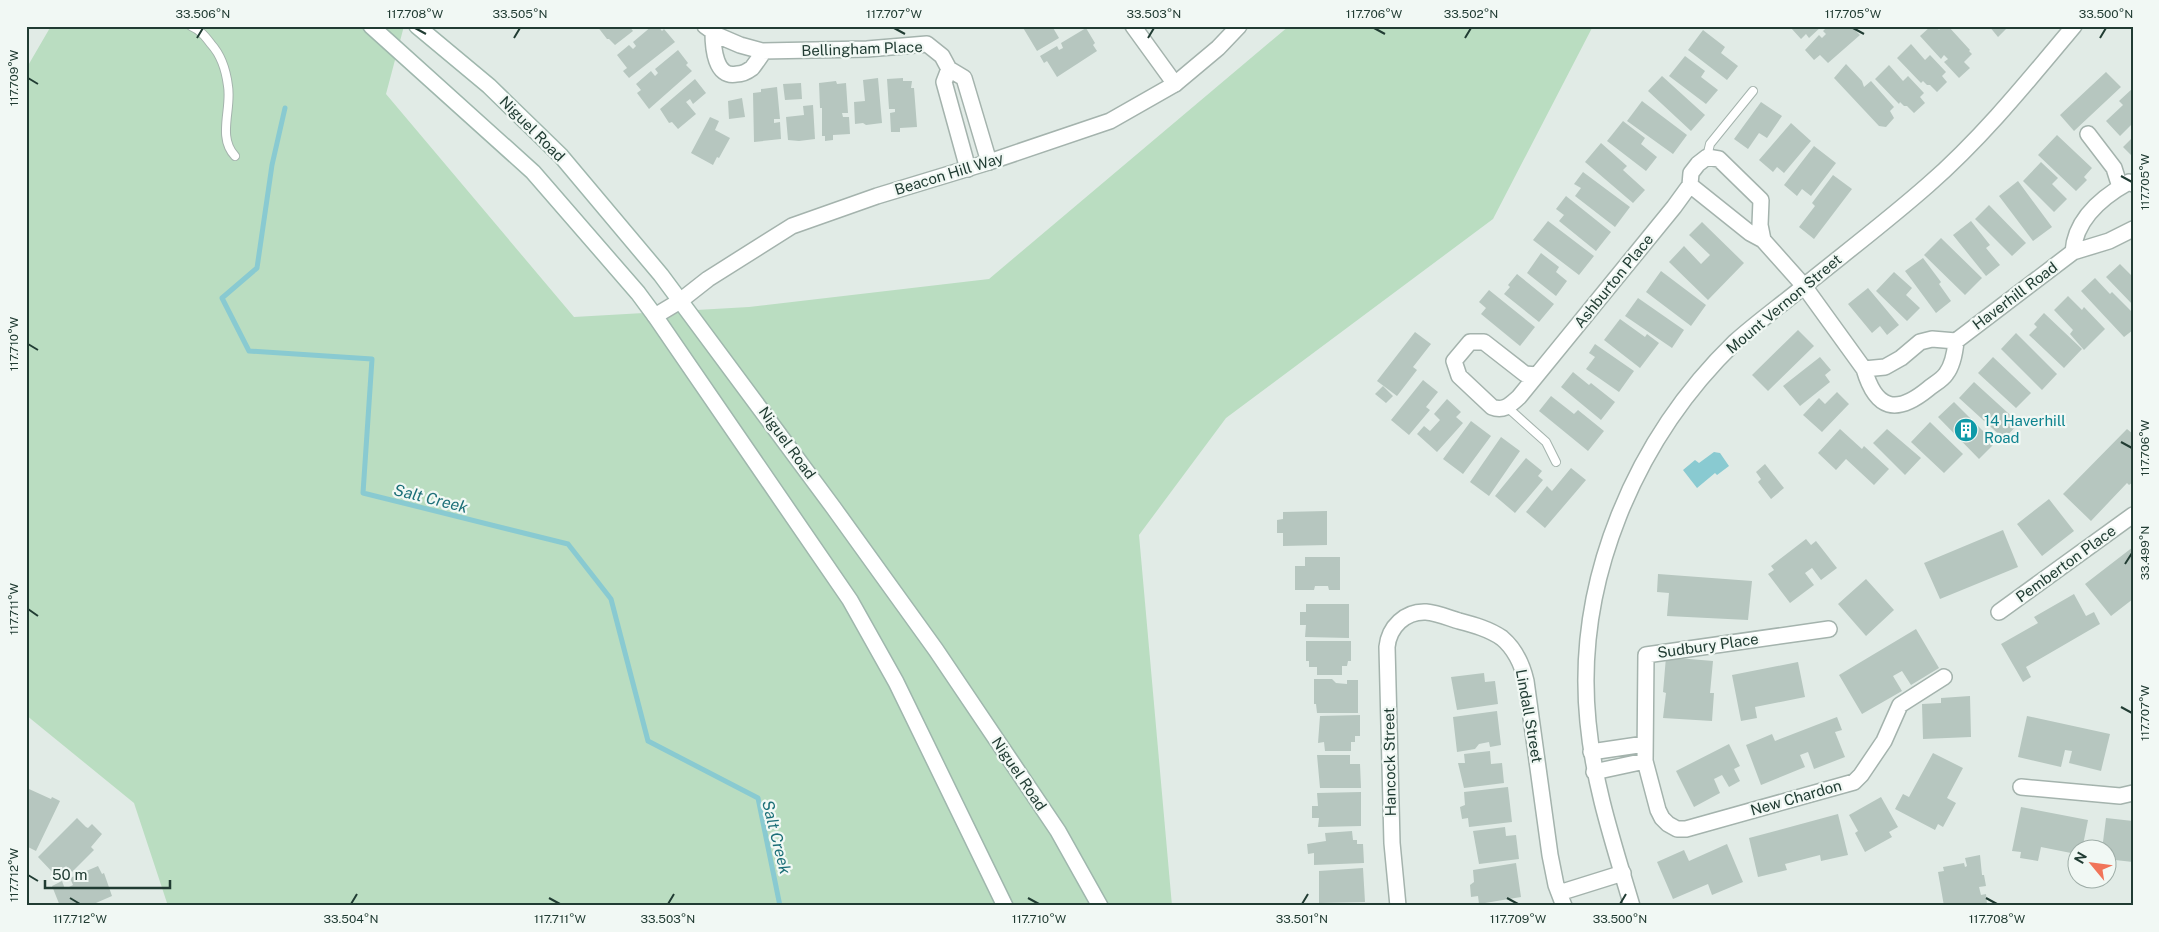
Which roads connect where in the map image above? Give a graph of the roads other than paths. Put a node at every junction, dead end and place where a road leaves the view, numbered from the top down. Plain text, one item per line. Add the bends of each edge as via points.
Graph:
1 (191, 26) edge
2 (371, 26) edge
3 (417, 26) edge
4 (1133, 26) edge
5 (1239, 26) edge
6 (2074, 26) edge
7 (709, 29) edge
8 (764, 51) junction
9 (949, 69) junction
10 (1175, 84) junction
11 (1753, 91) dead end
12 (2088, 134) dead end
13 (236, 156) dead end
14 (1707, 157) junction
15 (989, 162) junction
16 (968, 169) junction
17 (1690, 185) junction
18 (2126, 185) edge
19 (2133, 229) edge
20 (1763, 240) junction
21 (2073, 252) junction
22 (1804, 286) junction
23 (680, 301) junction
24 (655, 316) junction
25 (1956, 341) junction
26 (1864, 370) junction
27 (1537, 375) junction
28 (1507, 407) junction
29 (1556, 462) dead end
30 (2133, 515) edge
31 (1999, 612) dead end
32 (1400, 621) joint
33 (1828, 629) dead end
34 (1944, 677) dead end
35 (1645, 744) junction
36 (1591, 752) junction
37 (1645, 761) junction
38 (1594, 772) junction
39 (2021, 787) dead end
40 (2133, 792) edge
41 (1623, 873) junction
42 (1561, 899) edge
43 (1005, 906) edge
44 (1100, 906) edge
45 (1398, 906) edge
46 (1632, 906) edge

1 - 13 lane via 199,30 220,54 229,87 228,149
2 - 24 street, Niguel Road via 533,172
3 - 23 street, Niguel Road via 489,86 561,156
4 - 10 street
5 - 10 street, Beacon Hill Way
6 - 22 street, Mount Vernon Street via 1960,155 1886,221
7 - 8 street, Bellingham Place via 740,45
7 - 8 street, Bellingham Place via 716,58 727,73 747,71
8 - 9 street, Bellingham Place via 926,44 942,56
9 - 15 street, Bellingham Place via 964,78
9 - 16 street via 944,82
10 - 15 street, Beacon Hill Way via 1110,121
11 - 14 lane via 1710,144
12 - 18 street
14 - 17 street, Ashburton Place via 1691,174
14 - 20 street via 1719,159 1761,200
15 - 16 street, Beacon Hill Way
16 - 23 street, Beacon Hill Way via 792,226 708,279
17 - 20 street
17 - 27 street, Ashburton Place
18 - 21 street, Haverhill Road via 2101,200 2086,216 2077,231
19 - 21 street, Haverhill Road via 2109,241
20 - 22 street
21 - 25 street, Haverhill Road
22 - 26 street
22 - 36 street, Mount Vernon Street via 1738,340 1700,380 1667,422 1629,491 1598,578 1594,603 1586,669
23 - 24 street, Beacon Hill Way
23 - 44 street, Niguel Road via 936,650 1058,831
24 - 43 street, Niguel Road via 850,600 896,682
25 - 26 street via 1932,339 1920,342 1885,367
25 - 26 street via 1954,358 1946,374 1914,401 1901,406 1877,398
27 - 28 street, Ashburton Place
27 - 28 street via 1525,374 1484,342 1470,342 1454,361 1459,376 1492,407 1498,410
28 - 29 lane via 1546,442
30 - 31 street, Pemberton Place
32 - 42 street, Lindall Street via 1412,614 1426,612 1481,627 1502,639 1518,658 1526,681 1550,855
32 - 45 street, Hancock Street via 1391,632 1387,647 1392,843
33 - 35 street, Sudbury Place via 1646,655
34 - 37 street, New Chardon via 1900,706 1884,742 1854,782 1686,829 1668,824 1662,818
35 - 36 street
35 - 37 street, Sudbury Place
36 - 38 street, Mount Vernon Street
37 - 38 street
38 - 41 street, Mount Vernon Street
39 - 40 street via 2120,796
41 - 42 street
41 - 46 street, Mount Vernon Street

